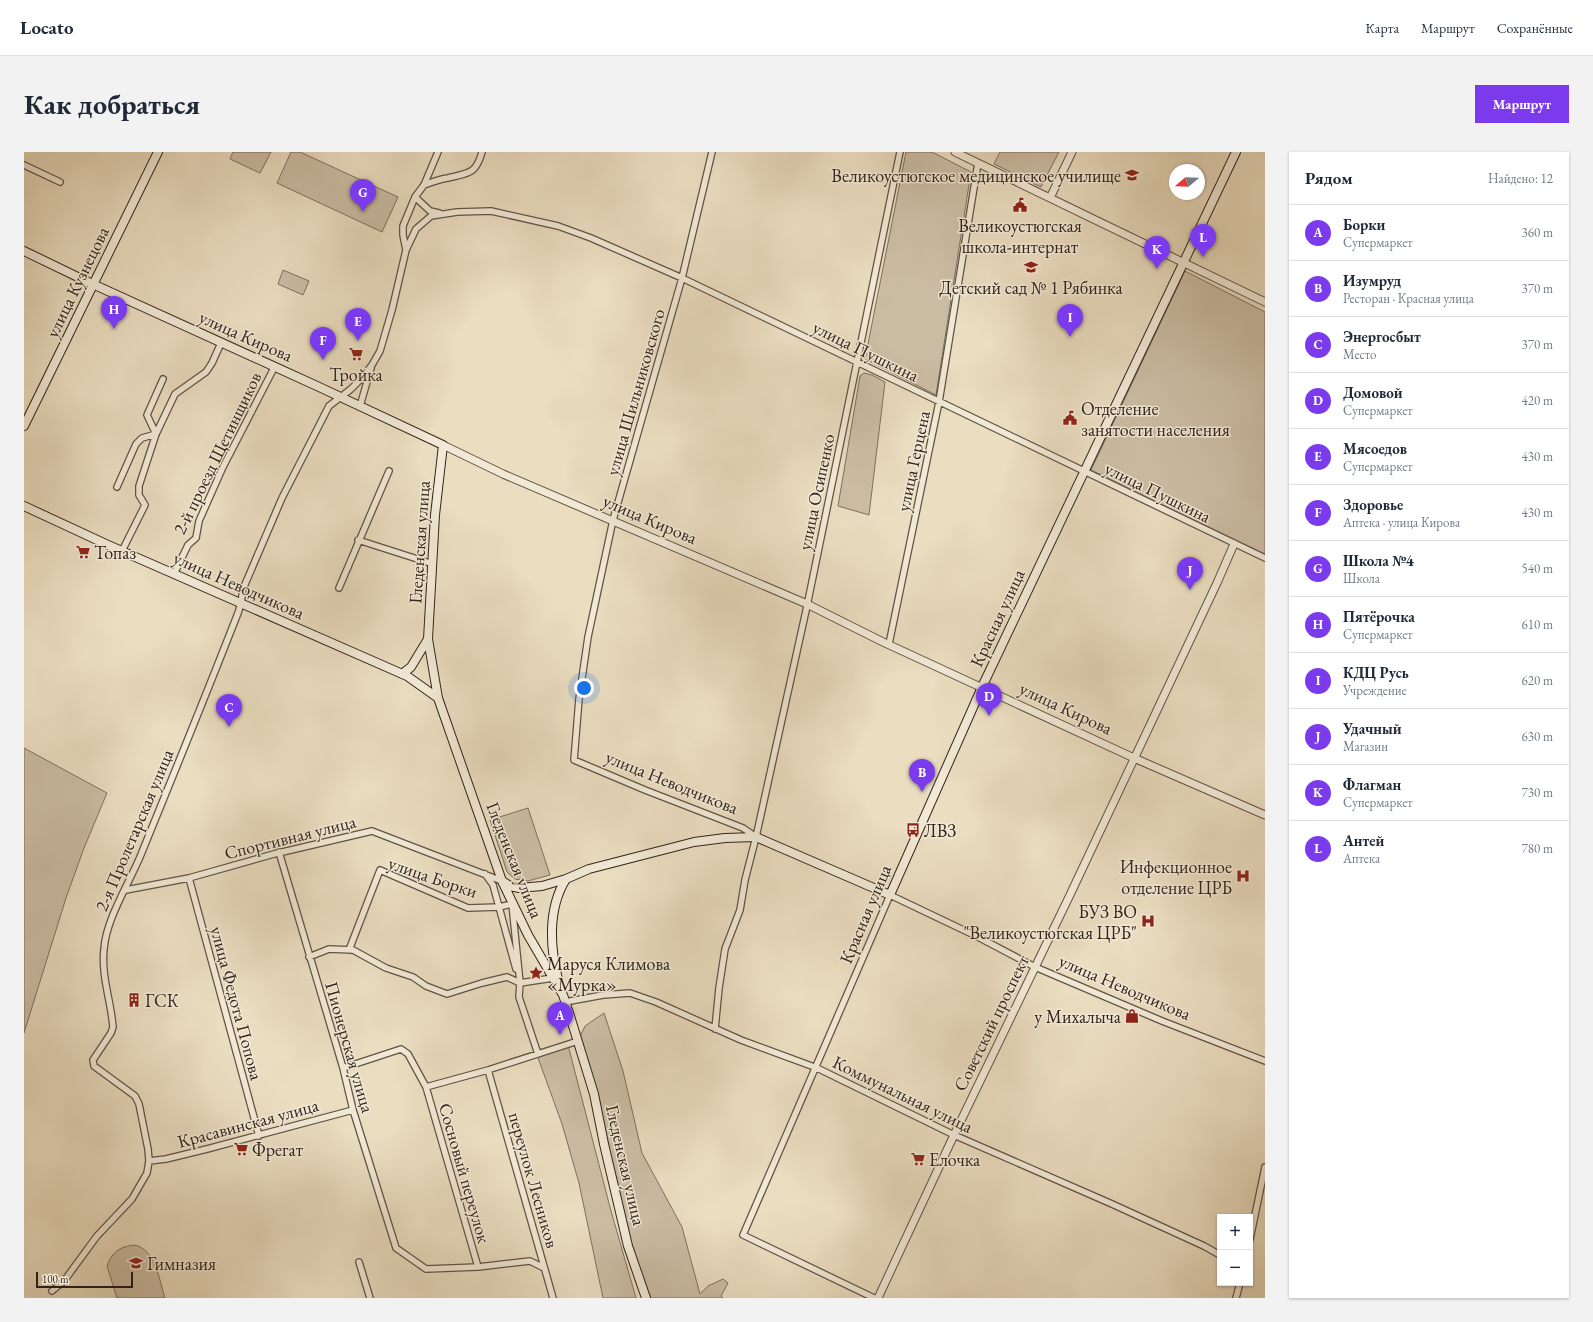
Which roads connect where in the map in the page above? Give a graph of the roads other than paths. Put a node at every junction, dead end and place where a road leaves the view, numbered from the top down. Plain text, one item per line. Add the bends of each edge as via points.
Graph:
1 (158, 152) edge
2 (438, 152) edge
3 (482, 152) edge
4 (712, 152) edge
5 (900, 152) edge
6 (955, 152) edge
7 (1072, 152) edge
8 (1236, 152) edge
9 (978, 164) junction
10 (24, 165) edge
11 (60, 182) dead end
12 (424, 185) junction
13 (415, 197) junction
14 (1050, 198) junction
15 (443, 214) junction
16 (406, 250) junction
17 (24, 251) edge
18 (1184, 262) junction
19 (682, 278) junction
20 (94, 285) junction
21 (1265, 302) edge
22 (222, 342) junction
23 (858, 362) junction
24 (372, 365) junction
25 (275, 366) junction
26 (163, 379) dead end
27 (340, 397) junction
28 (939, 402) junction
29 (360, 406) junction
30 (24, 426) edge
31 (156, 434) junction
32 (443, 445) junction
33 (389, 471) dead end
34 (1084, 472) junction
35 (117, 487) dead end
36 (24, 506) edge
37 (613, 520) junction
38 (358, 540) junction
39 (1234, 544) junction
40 (122, 551) junction
41 (1265, 558) edge
42 (432, 564) junction
43 (174, 574) junction
44 (338, 588) dead end
45 (242, 603) junction
46 (807, 604) junction
47 (428, 638) junction
48 (889, 644) junction
49 (402, 674) junction
50 (982, 687) junction
51 (438, 698) junction
52 (1134, 758) junction
53 (574, 760) joint
54 (1265, 815) edge
55 (756, 837) junction
56 (279, 852) junction
57 (485, 874) junction
58 (189, 878) junction
59 (566, 879) junction
60 (502, 881) junction
61 (126, 890) junction
62 (890, 895) junction
63 (512, 904) junction
64 (499, 907) junction
65 (349, 950) junction
66 (309, 957) junction
67 (1035, 967) junction
68 (553, 978) junction
69 (520, 983) junction
70 (564, 999) junction
71 (715, 1028) junction
72 (578, 1041) junction
73 (538, 1054) junction
74 (1265, 1061) edge
75 (343, 1068) junction
76 (817, 1068) junction
77 (488, 1070) junction
78 (426, 1087) junction
79 (353, 1110) junction
80 (954, 1135) junction
81 (259, 1136) junction
82 (149, 1161) junction
83 (1265, 1167) edge
84 (1253, 1225) edge
85 (1217, 1253) edge
86 (359, 1262) dead end
87 (478, 1267) junction
88 (544, 1268) junction
89 (1239, 1286) edge
90 (52, 1290) dead end
91 (370, 1298) edge
92 (553, 1298) edge
93 (646, 1298) edge
94 (874, 1298) edge
95 (878, 1298) edge
96 (1236, 1298) edge

1 - 20 main road, улица Кузнецова
2 - 12 street, 2-я Пролетарская улица
3 - 12 street via 476,168 470,172
4 - 19 street, улица Шильниковского
5 - 23 street, улица Осипенко
6 - 9 street
7 - 14 street
8 - 18 main road, Красная улица
9 - 14 street
9 - 28 street, улица Герцена
10 - 11 street
12 - 13 street, 2-я Пролетарская улица
13 - 15 street, улица Пушкина via 430,211
13 - 16 street, 2-я Пролетарская улица via 403,226
14 - 18 street
15 - 16 street, улица Пушкина via 431,216 416,229
15 - 19 street, улица Пушкина via 492,212 558,226
16 - 24 street, 2-я Пролетарская улица via 387,328
17 - 20 main road, улица Кирова
18 - 21 street
18 - 34 main road, Красная улица
19 - 23 street, улица Пушкина
19 - 37 street, улица Шильниковского
20 - 22 main road, улица Кирова
20 - 30 main road, улица Кузнецова
22 - 25 main road, улица Кирова
22 - 31 street via 206,372 175,394
23 - 28 street, улица Пушкина
23 - 46 street, улица Осипенко
24 - 27 street, 2-я Пролетарская улица via 355,386
24 - 29 street, 2-я Пролетарская улица
25 - 27 main road, улица Кирова
25 - 43 street, 2-й проезд Щетинщиков via 223,467 199,521 196,538 188,545
26 - 31 street via 147,415
27 - 29 main road, улица Кирова
27 - 45 street, 2-я Пролетарская улица via 329,406 282,498 243,589
28 - 34 street, улица Пушкина
28 - 48 street, улица Герцена
29 - 32 main road, улица Кирова
31 - 35 street via 142,438 136,444
31 - 40 street via 138,490 138,495 145,505
32 - 37 street, улица Кирова via 503,474
32 - 42 main road, Гледенская улица
33 - 38 street
34 - 39 street, улица Пушкина
34 - 50 main road, Красная улица
36 - 40 main road, улица Неводчикова
37 - 46 street, улица Кирова
37 - 53 street, улица Шильниковского via 588,637 579,698
38 - 42 street
38 - 44 street
39 - 41 street, улица Пушкина
39 - 52 street, Советский проспект
40 - 43 main road, улица Неводчикова
42 - 47 main road, Гледенская улица
43 - 45 main road, улица Неводчикова
45 - 49 main road, улица Неводчикова
45 - 61 street, 2-я Пролетарская улица
46 - 48 street, улица Кирова
46 - 55 street, улица Осипенко
47 - 49 main road via 411,667
47 - 51 main road, Гледенская улица
48 - 50 street, улица Кирова
49 - 51 main road, улица Неводчикова
50 - 52 street, улица Кирова
50 - 62 main road, Красная улица
51 - 60 main road, Гледенская улица
52 - 54 street, улица Кирова
52 - 67 street, Советский проспект
53 - 55 street, улица Неводчикова via 743,828
55 - 59 main road, улица Неводчикова via 694,842 589,869
55 - 62 main road, улица Неводчикова
55 - 71 street, улица Осипенко via 740,910 725,949
56 - 57 street, Спортивная улица via 372,831
56 - 58 street, Спортивная улица
56 - 66 street, Пионерская улица
57 - 60 street, Спортивная улица
57 - 64 street via 493,885
58 - 61 street, Спортивная улица
58 - 81 street, улица Федота Попова
59 - 60 main road, улица Неводчикова via 528,888 510,886
59 - 70 main road via 556,898 552,934 554,961
60 - 63 main road, Гледенская улица
61 - 82 street, 2-я Пролетарская улица via 111,920 104,949 103,968 113,1027 92,1063 135,1096
62 - 67 street, улица Неводчикова
62 - 76 street, Красная улица
63 - 64 street, улица Борки
63 - 68 main road, Гледенская улица
63 - 69 street
64 - 65 street, улица Борки via 468,908 380,870
64 - 69 street
65 - 66 street via 329,949
65 - 69 street via 386,968 413,976 426,986 447,994 507,977
66 - 75 street, Пионерская улица
67 - 74 street, улица Неводчикова
67 - 80 street, Советский проспект
68 - 69 street
68 - 70 main road, Гледенская улица
69 - 73 street via 519,997
70 - 71 street, Коммунальная улица via 630,993
70 - 72 main road, Гледенская улица
71 - 76 street, Коммунальная улица
72 - 73 street
72 - 93 main road, Гледенская улица via 594,1094 628,1246
73 - 77 street
75 - 78 street via 401,1049 408,1054
75 - 79 street, Пионерская улица
76 - 80 street, Коммунальная улица
76 - 94 street, Красная улица via 743,1235
77 - 78 street
77 - 88 street, переулок Лесников
78 - 87 street, Сосновый переулок
79 - 81 street, Красавинская улица
79 - 87 street, Пионерская улица via 396,1248 426,1269
80 - 85 street, Коммунальная улица
80 - 95 street, Советский проспект
81 - 82 street, Красавинская улица
82 - 90 street, 2-я Пролетарская улица via 147,1173 132,1199 97,1236 64,1281
83 - 84 street
86 - 91 street
87 - 88 street via 530,1261
88 - 92 street, переулок Лесников
89 - 96 street

